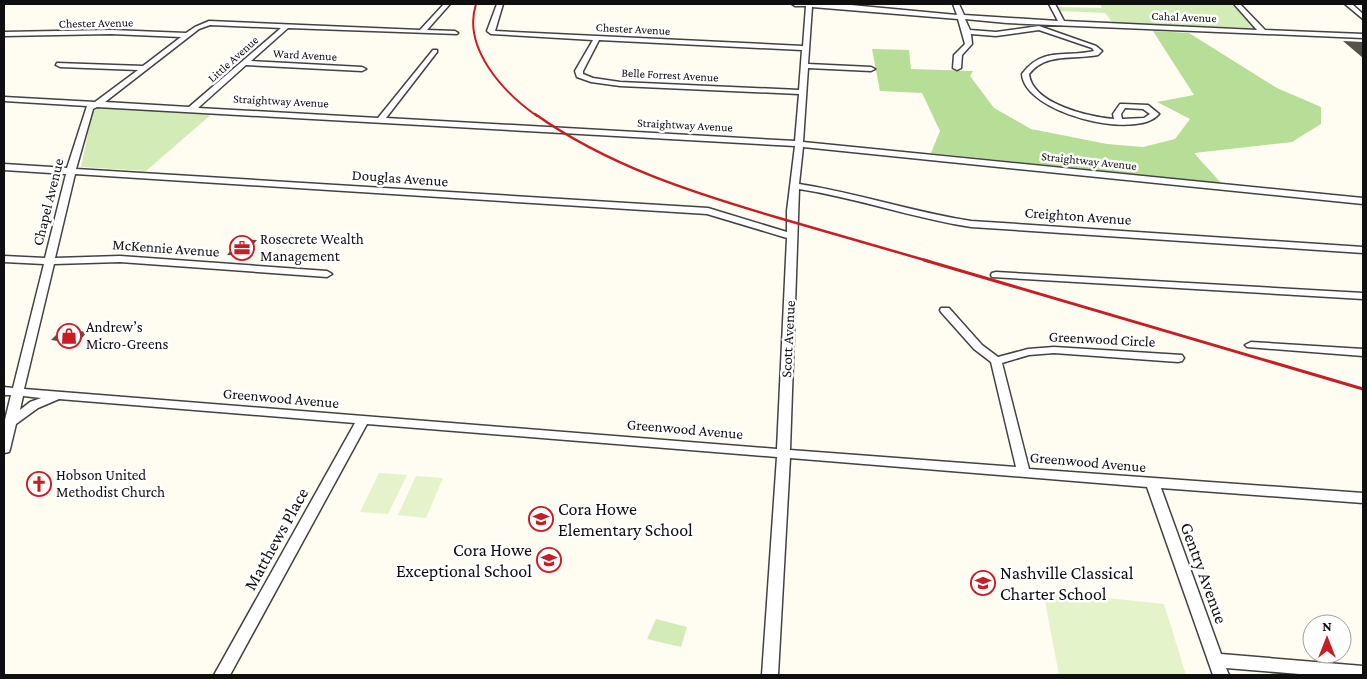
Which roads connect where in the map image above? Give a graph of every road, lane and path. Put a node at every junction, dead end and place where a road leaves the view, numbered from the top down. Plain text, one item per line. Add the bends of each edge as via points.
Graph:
1 (447, 4) edge
2 (500, 4) edge
3 (795, 4) edge
4 (809, 4) edge
5 (956, 4) edge
6 (1052, 4) edge
7 (1237, 4) edge
8 (1348, 4) edge
9 (1363, 17) edge
10 (961, 18) junction
11 (1062, 23) junction
12 (288, 25) junction
13 (422, 31) junction
14 (967, 32) junction
15 (1263, 32) junction
16 (455, 33) dead end
17 (4, 34) edge
18 (189, 35) junction
19 (1363, 36) edge
20 (597, 38) junction
21 (805, 48) junction
22 (435, 51) dead end
23 (246, 64) junction
24 (60, 65) dead end
25 (804, 66) junction
26 (145, 68) junction
27 (957, 68) dead end
28 (362, 69) dead end
29 (871, 69) dead end
30 (802, 92) junction
31 (4, 99) edge
32 (96, 104) junction
33 (192, 109) junction
34 (380, 120) junction
35 (1119, 122) dead end
36 (799, 144) junction
37 (4, 167) edge
38 (71, 171) junction
39 (795, 186) junction
40 (1363, 201) edge
41 (791, 236) junction
42 (1363, 250) edge
43 (4, 259) edge
44 (50, 261) junction
45 (327, 274) dead end
46 (996, 275) dead end
47 (1363, 296) edge
48 (946, 310) dead end
49 (1251, 345) dead end
50 (1363, 353) edge
51 (1178, 358) dead end
52 (996, 362) junction
53 (4, 392) edge
54 (19, 392) junction
55 (60, 396) junction
56 (363, 420) junction
57 (11, 422) junction
58 (4, 449) edge
59 (783, 454) junction
60 (1024, 473) junction
61 (1152, 483) junction
62 (1363, 498) edge
63 (1216, 660) junction
64 (1363, 673) edge
65 (222, 675) edge
66 (770, 675) edge
67 (1222, 675) edge

1 - 13 street
2 - 20 street, Chester Avenue via 490,31 493,33
3 - 4 street, Cahal Avenue
4 - 10 street, Cahal Avenue
4 - 21 street, Scott Avenue
5 - 10 street
6 - 11 street
7 - 15 street
8 - 9 street
10 - 11 street, Cahal Avenue
10 - 14 street
11 - 15 street, Cahal Avenue
12 - 13 street
12 - 18 street, Chapel Avenue via 210,23
12 - 23 street, Little Avenue
13 - 16 street
14 - 27 street via 969,44 958,55
14 - 35 street via 996,34 1039,28 1094,47 1098,51 1095,53 1064,54 1040,60 1028,69 1026,82 1035,94 1053,106 1080,116
15 - 19 street, Cahal Avenue
17 - 18 street, Chester Avenue via 111,32
18 - 26 street, Chapel Avenue
20 - 21 street, Chester Avenue
20 - 30 street, Belle Forrest Avenue via 579,71 590,80
21 - 25 street, Scott Avenue
22 - 34 street
23 - 28 street, Ward Avenue
23 - 33 street, Little Avenue
24 - 26 street
25 - 29 street
25 - 30 street, Scott Avenue
26 - 32 street, Chapel Avenue
30 - 36 street, Scott Avenue
31 - 32 street, Straightway Avenue
32 - 33 street, Straightway Avenue
32 - 38 street, Chapel Avenue via 89,108
33 - 34 street, Straightway Avenue
34 - 36 street, Straightway Avenue
36 - 39 street, Scott Avenue
36 - 40 street, Straightway Avenue
37 - 38 street, Douglas Avenue
38 - 41 street, Douglas Avenue via 708,211
38 - 44 street, Chapel Avenue
39 - 41 street, Scott Avenue
39 - 42 street, Creighton Avenue via 947,222
41 - 59 street, Scott Avenue
43 - 44 street, McKennie Avenue
44 - 45 street, McKennie Avenue via 120,259
44 - 54 street, Chapel Avenue
46 - 47 street
48 - 52 street via 978,347
49 - 50 street
51 - 52 street, Greenwood Circle via 1054,350 1028,352
52 - 60 street
53 - 54 street, Greenwood Avenue
54 - 55 street, Greenwood Avenue
54 - 57 street, Chapel Avenue
55 - 56 street, Greenwood Avenue
55 - 57 street via 34,405
56 - 59 street, Greenwood Avenue
56 - 65 street, Matthews Place
57 - 58 street, Chapel Avenue
59 - 60 street, Greenwood Avenue
59 - 66 street, Scott Avenue
60 - 61 street, Greenwood Avenue
61 - 62 street, Greenwood Avenue
61 - 63 street, Gentry Avenue
63 - 64 street
63 - 67 street, Gentry Avenue

